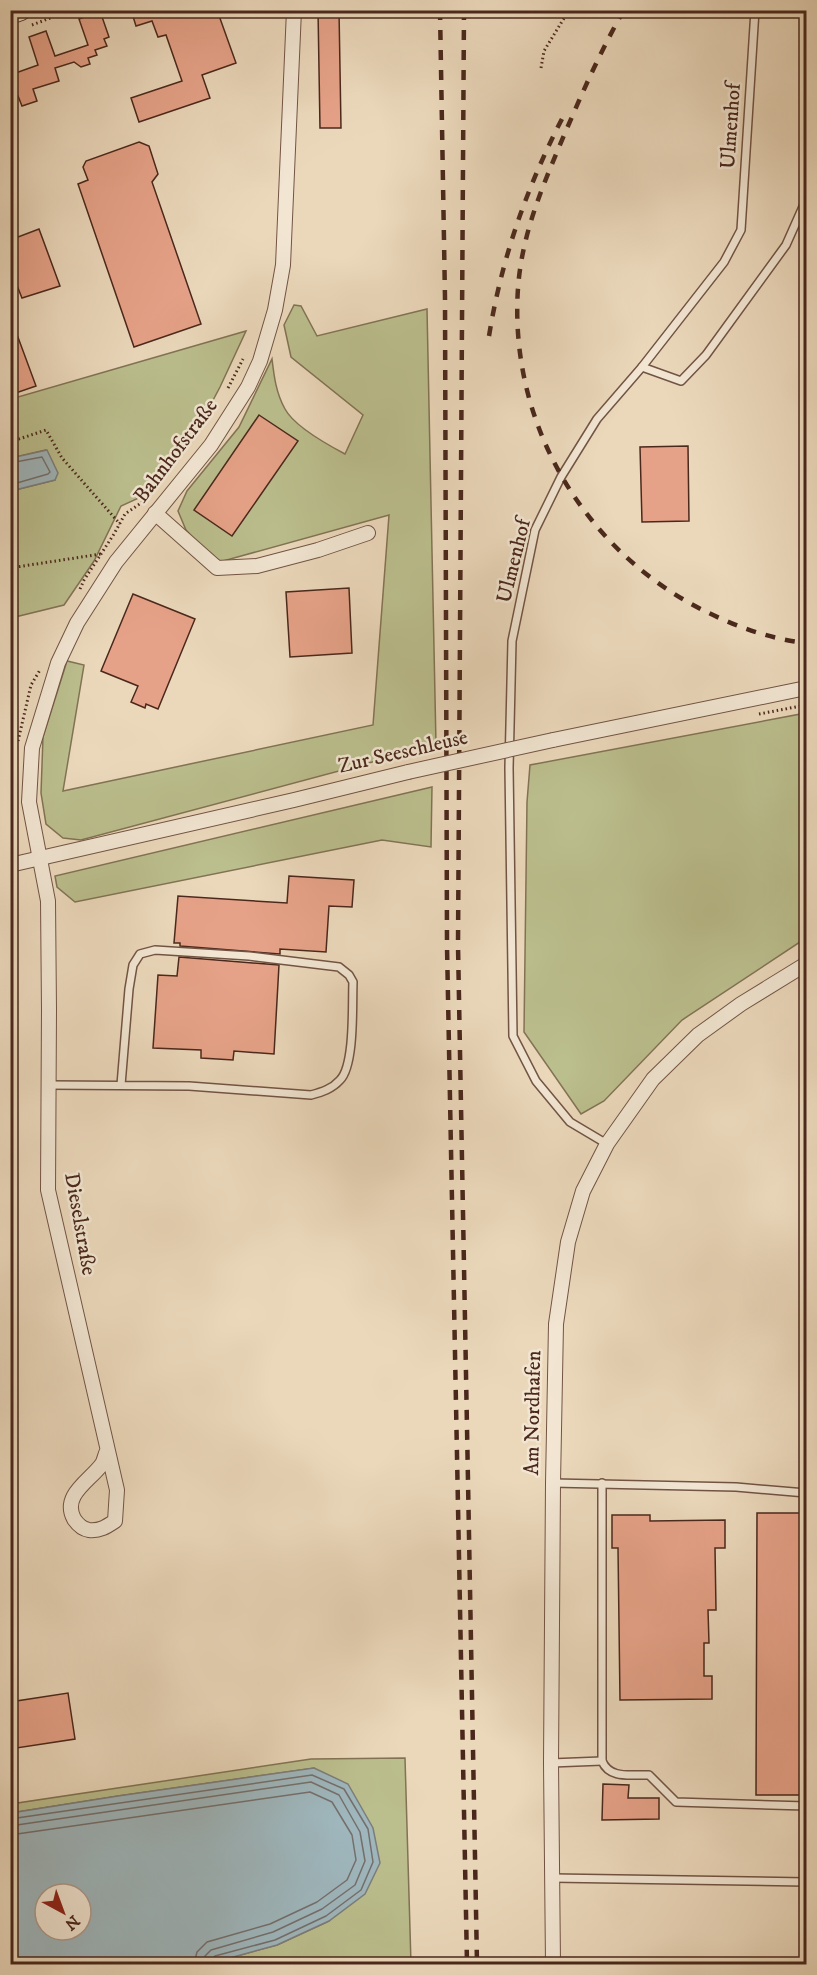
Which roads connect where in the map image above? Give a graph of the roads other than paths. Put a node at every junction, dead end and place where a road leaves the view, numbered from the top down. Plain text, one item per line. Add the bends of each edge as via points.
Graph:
1 (294, 10) edge
2 (755, 10) edge
3 (10, 14) edge
4 (26, 18) edge
5 (807, 200) edge
6 (642, 367) junction
7 (155, 513) junction
8 (368, 533) dead end
9 (807, 688) edge
10 (39, 858) junction
11 (10, 865) edge
12 (807, 964) edge
13 (49, 1085) junction
14 (121, 1085) junction
15 (607, 1144) junction
16 (107, 1451) junction
17 (553, 1483) junction
18 (602, 1483) junction
19 (807, 1493) edge
20 (602, 1761) junction
21 (551, 1763) junction
22 (807, 1806) edge
23 (552, 1878) junction
24 (807, 1882) edge
25 (553, 1965) edge

1 - 7 street, Bahnhofstraße via 283,265 275,310 260,361 228,421
2 - 6 lane, Ulmenhof via 741,230 724,262
3 - 4 street
5 - 6 lane via 786,245 706,355 681,381
6 - 15 lane, Ulmenhof via 597,419 561,477 535,530 512,641 509,768 513,1036 536,1081 570,1122
7 - 8 street via 218,568 257,566
7 - 10 street, Bahnhofstraße via 116,561 77,623 58,663 32,748 29,802
9 - 10 street, Zur Seeschleuse, bridge via 408,772
10 - 11 street, Zur Seeschleuse
10 - 13 street, Dieselstraße via 48,901
12 - 15 street, Am Nordhafen via 698,1035 653,1079
13 - 14 lane
13 - 16 street, Dieselstraße via 48,1190
14 - 14 lane via 311,1095 325,1092 342,1079 350,1057 353,982 339,967 155,950 140,954 133,965 129,989
15 - 17 street, Am Nordhafen via 583,1191 568,1242 556,1324
16 - 16 street, Dieselstraße via 102,1464 73,1497 73,1518 88,1530 103,1529 115,1521 117,1490
17 - 18 lane
17 - 21 street, Am Nordhafen
18 - 19 lane
18 - 20 lane
20 - 21 lane
20 - 22 lane via 612,1774 649,1775 676,1802
21 - 23 street, Am Nordhafen
23 - 24 lane
23 - 25 street, Am Nordhafen

